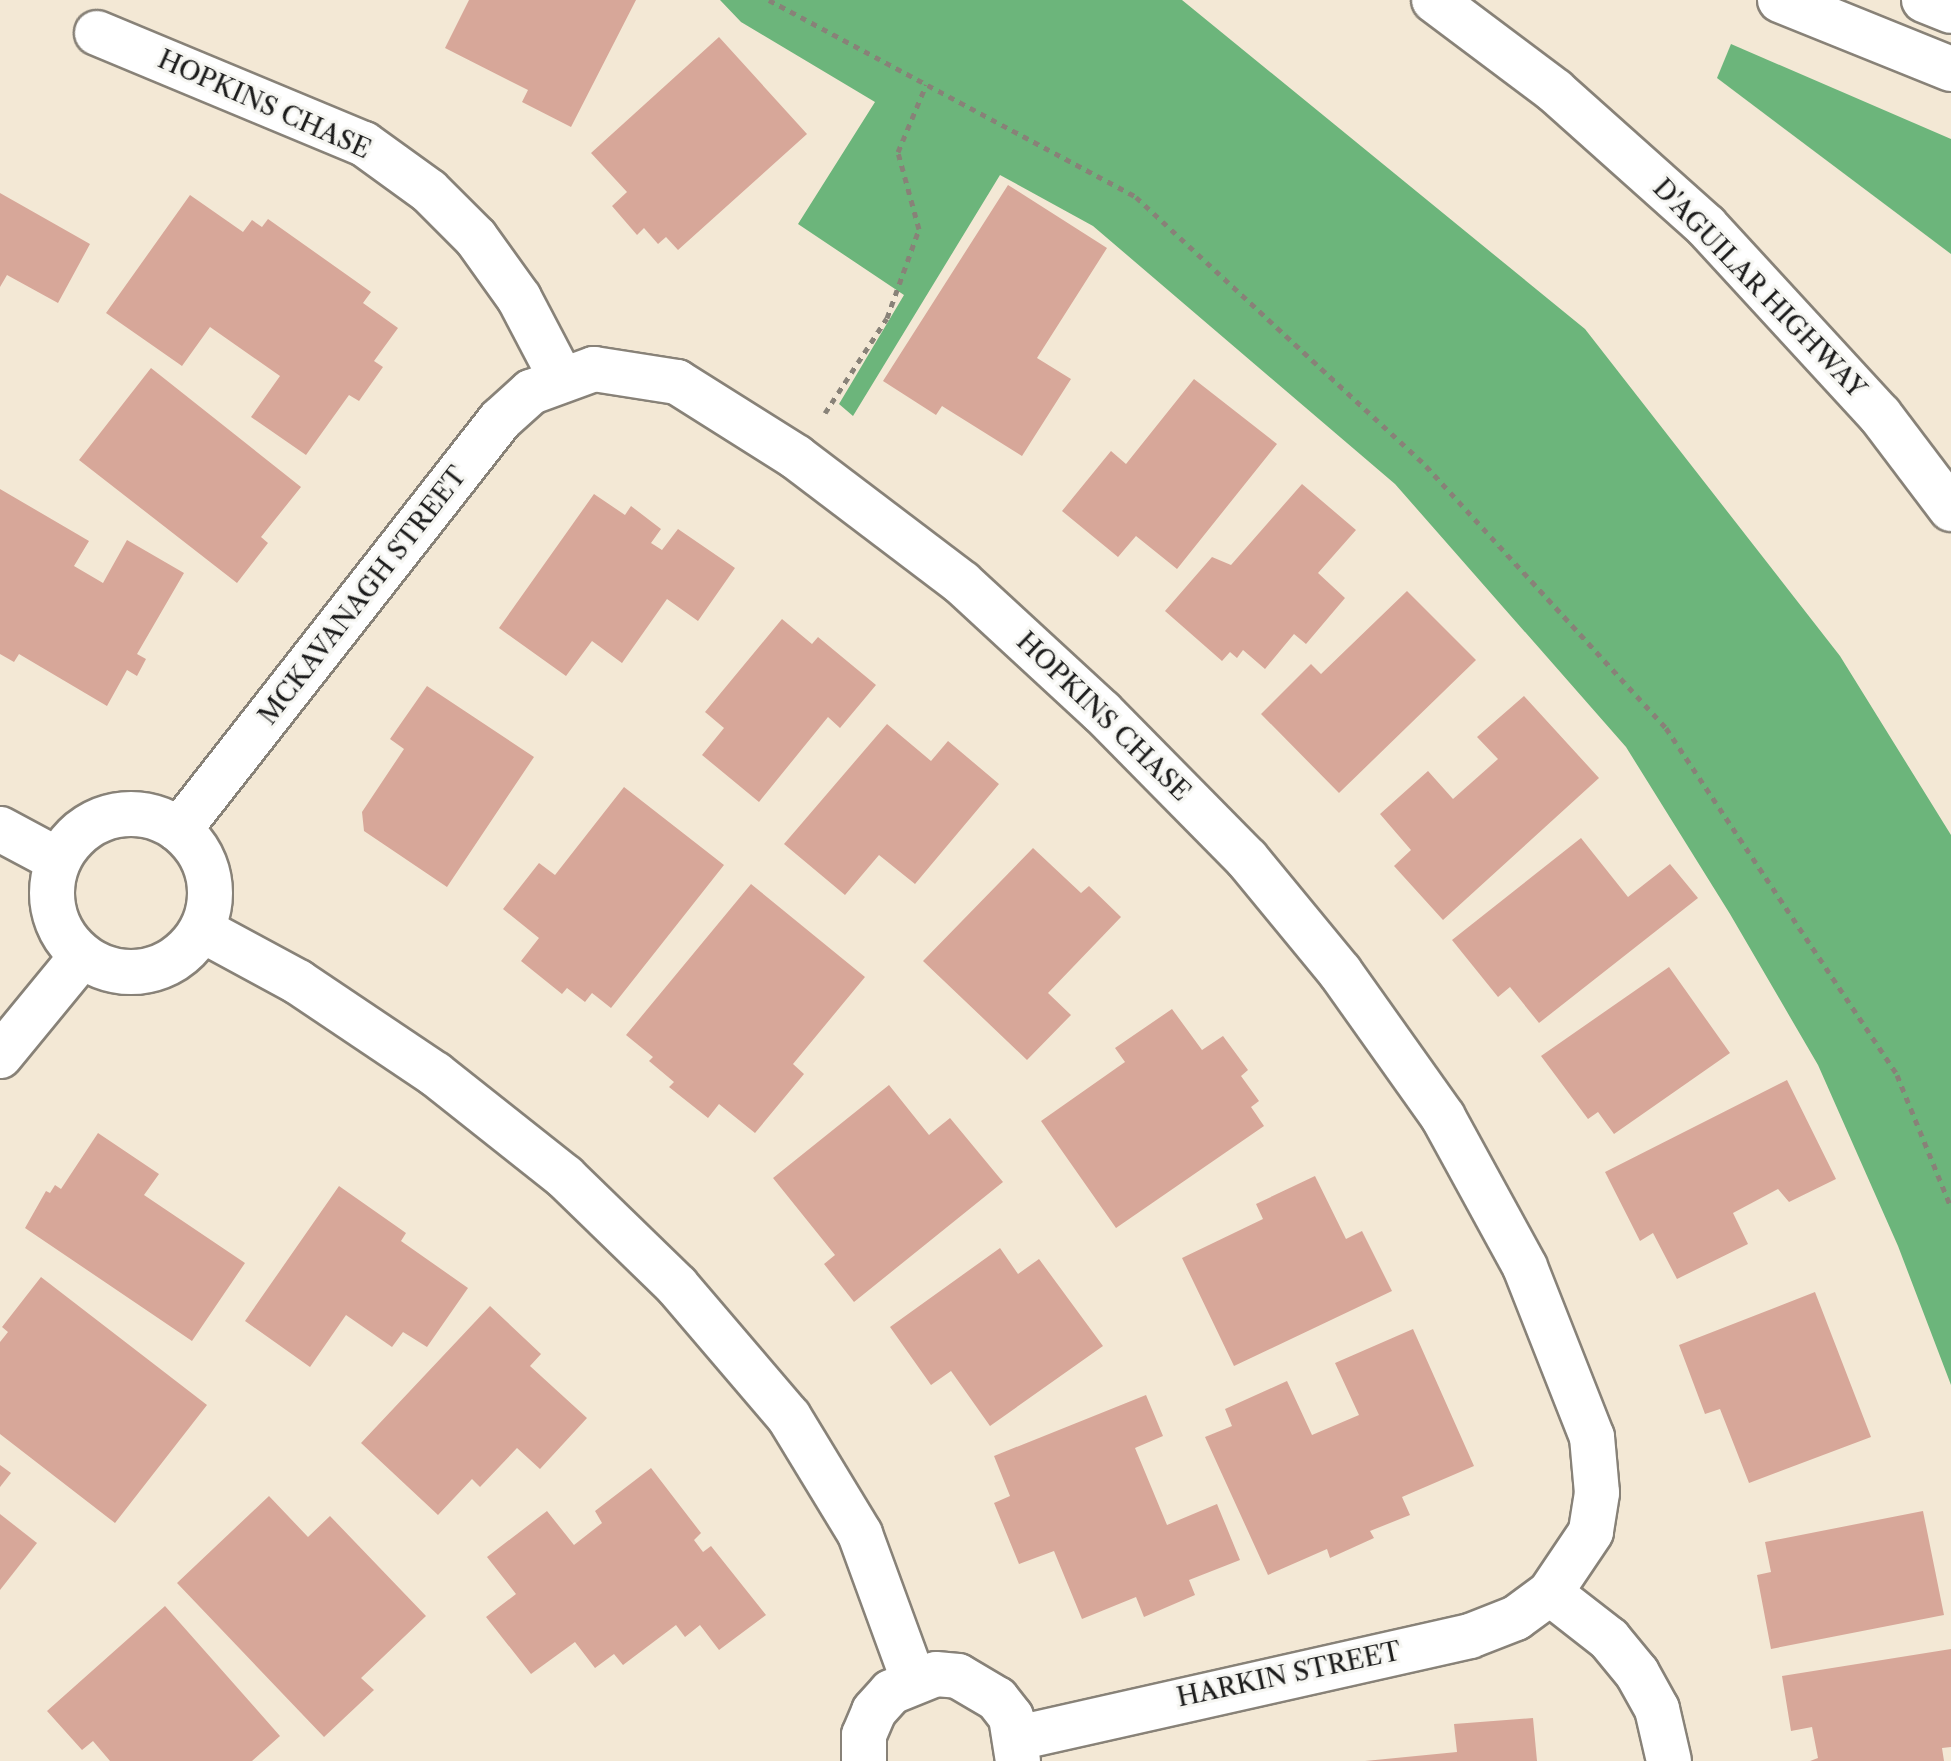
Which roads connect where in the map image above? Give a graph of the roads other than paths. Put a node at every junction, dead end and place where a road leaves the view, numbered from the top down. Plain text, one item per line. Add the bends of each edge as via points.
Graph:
1 (1434, 0) edge
2 (1780, 0) edge
3 (1924, 0) edge
4 (1951, 11) edge
5 (97, 33) dead end
6 (1951, 69) edge
7 (561, 378) junction
8 (1951, 509) edge
9 (0, 829) edge
10 (179, 830) junction
11 (58, 860) junction
12 (202, 930) junction
13 (82, 956) junction
14 (0, 1056) edge
15 (1550, 1593) junction
16 (913, 1679) junction
17 (1018, 1750) edge
18 (864, 1761) edge
19 (1669, 1761) edge

1 - 8 main road, D'AGUILAR HIGHWAY via 1555,91 1706,226 1880,415
2 - 6 main road
3 - 4 main road
5 - 7 main road, HOPKINS CHASE via 364,144 429,191 485,250 519,298
7 - 10 main road, MCKAVANAGH STREET via 531,392 500,420
7 - 15 main road, HOPKINS CHASE via 594,369 677,382 796,457 962,583 1102,712 1247,859 1340,972 1443,1117 1525,1267 1592,1437 1597,1493 1591,1532
9 - 11 main road
10 - 11 main road via 134,814 111,816 89,825
10 - 12 main road via 198,850 208,876 210,903
11 - 13 main road via 51,886 53,912 64,937
12 - 13 main road via 188,949 148,971 102,967
12 - 16 main road via 298,982 435,1074 565,1177 677,1286 789,1417 860,1534
13 - 14 main road
15 - 17 main road, HARKIN STREET via 1516,1618 1470,1636
15 - 19 main road via 1609,1639 1637,1673 1657,1709
16 - 17 main road via 958,1676 979,1684 1011,1717
16 - 18 main road via 874,1711 864,1735

